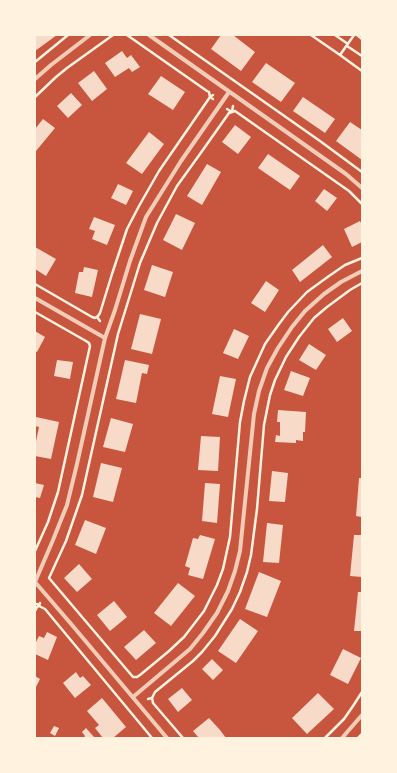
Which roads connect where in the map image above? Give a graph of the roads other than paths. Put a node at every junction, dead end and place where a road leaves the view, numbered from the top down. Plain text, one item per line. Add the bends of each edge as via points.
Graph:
1 (90, 35) edge
2 (148, 35) edge
3 (36, 77) edge
4 (229, 92) junction
5 (362, 188) edge
6 (362, 270) edge
7 (35, 298) edge
8 (105, 338) junction
9 (35, 582) edge
10 (133, 697) junction
11 (362, 715) edge
12 (167, 738) edge
13 (342, 738) edge

1 - 3 street
2 - 4 street
4 - 5 street
4 - 8 street via 146,217
6 - 10 street via 324,294 301,316 267,368 254,414 240,551 228,591 204,633 190,649
7 - 8 street
8 - 9 street via 67,505
9 - 10 street
10 - 12 street
11 - 13 street

